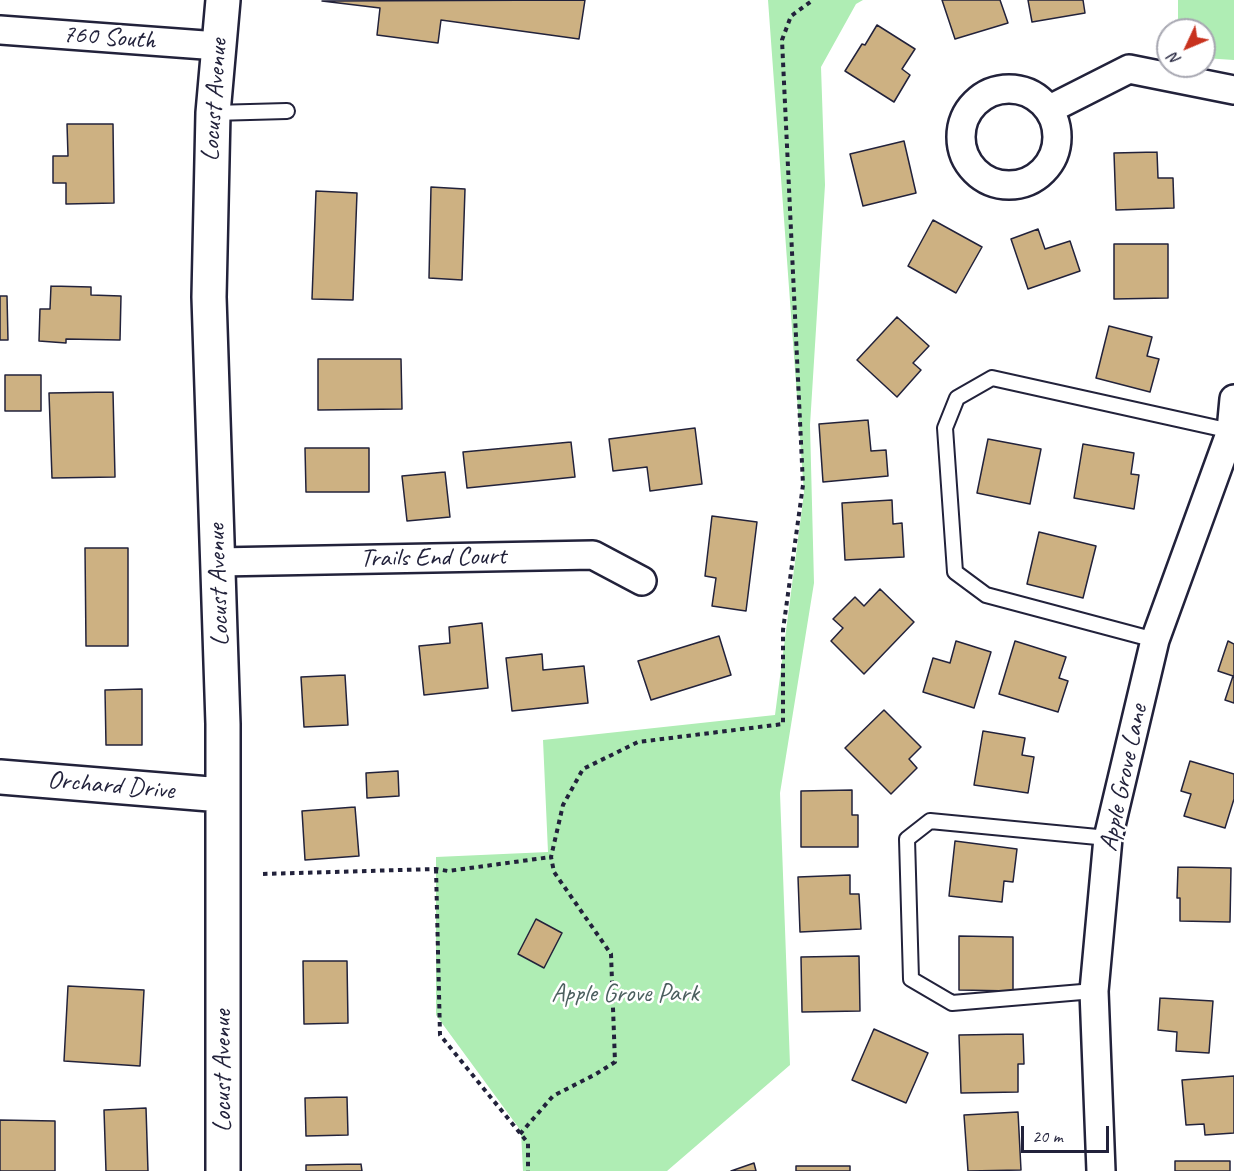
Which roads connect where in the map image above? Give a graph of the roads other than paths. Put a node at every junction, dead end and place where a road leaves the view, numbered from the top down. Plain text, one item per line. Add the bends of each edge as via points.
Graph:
1 (223, 0) edge
2 (0, 30) edge
3 (218, 46) junction
4 (1234, 90) edge
5 (1050, 109) dead end
6 (287, 111) dead end
7 (213, 113) junction
8 (1234, 399) edge
9 (1231, 431) junction
10 (218, 562) junction
11 (642, 581) dead end
12 (1155, 640) junction
13 (0, 777) edge
14 (222, 795) junction
15 (1108, 838) junction
16 (1094, 991) junction
17 (223, 1171) edge
18 (1101, 1171) edge

1 - 3 street, Locust Avenue
2 - 3 street, 760 South
3 - 7 street, Locust Avenue
4 - 5 street via 1129,69
6 - 7 lane
7 - 10 street, Locust Avenue via 209,297
8 - 9 street, Apple Grove Lane
9 - 12 street, Apple Grove Lane
9 - 12 lane via 992,378 957,398 945,428 955,572 986,595
10 - 11 street, Trails End Court via 593,555
10 - 14 street, Locust Avenue
12 - 15 street, Apple Grove Lane
13 - 14 street, Orchard Drive
14 - 17 street, Locust Avenue
15 - 16 street, Apple Grove Lane
15 - 16 lane via 930,821 907,839 911,979 952,1003
16 - 18 street, Apple Grove Lane

